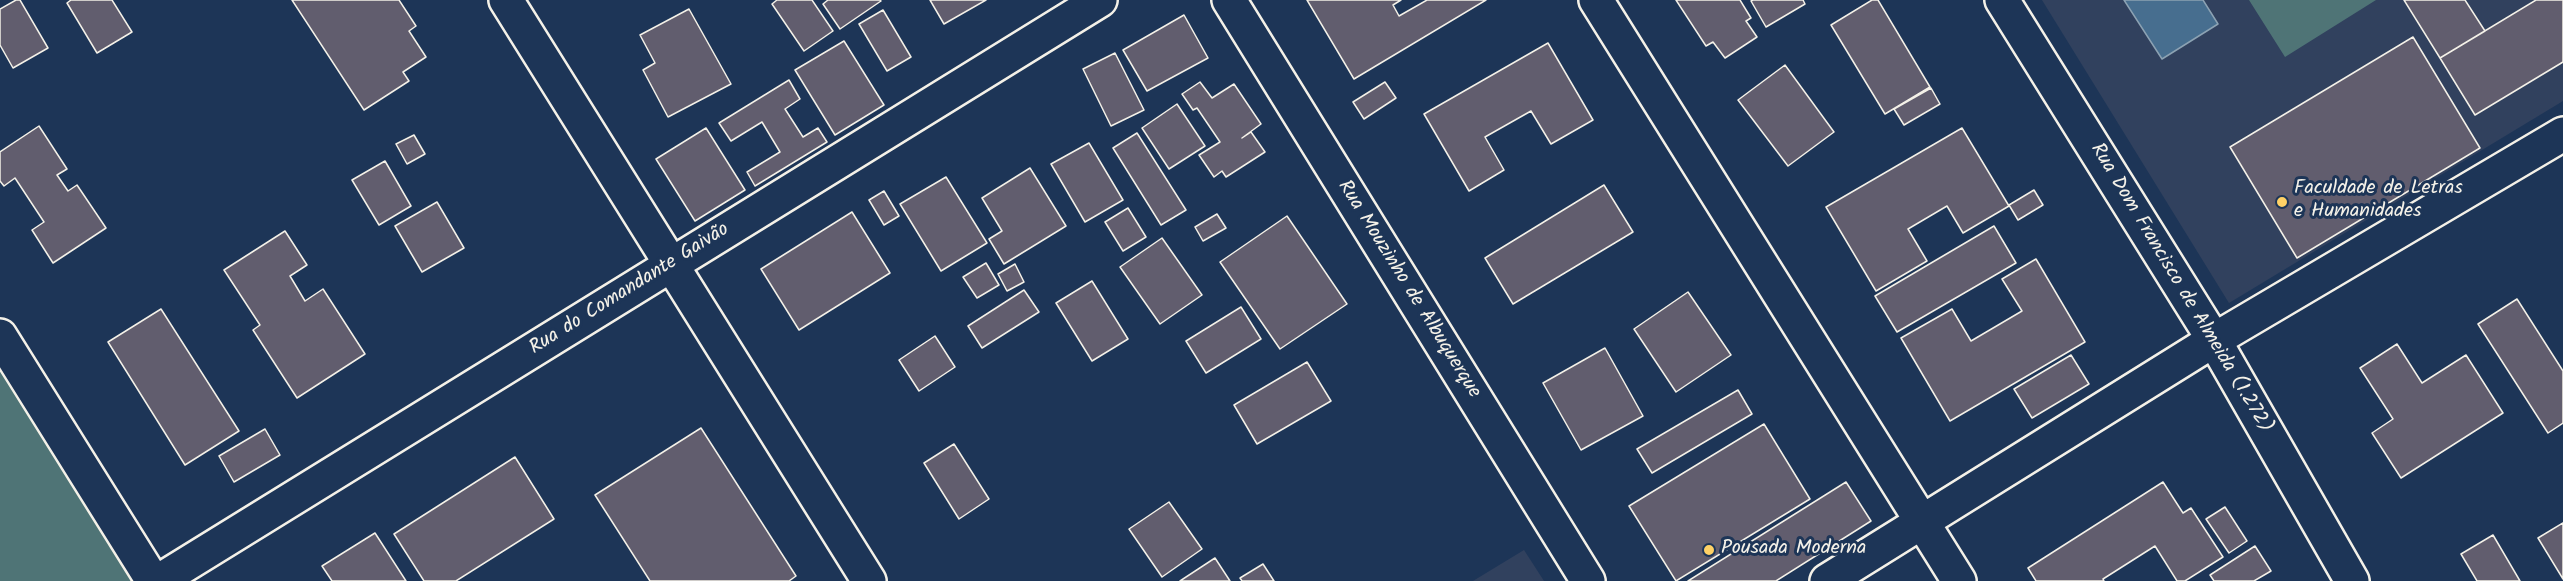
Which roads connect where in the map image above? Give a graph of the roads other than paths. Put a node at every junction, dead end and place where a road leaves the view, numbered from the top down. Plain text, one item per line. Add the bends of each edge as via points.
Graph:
1 (506, 0) edge
2 (1100, 0) edge
3 (1229, 0) edge
4 (1596, 0) edge
5 (2002, 0) edge
6 (2563, 134) edge
7 (672, 264) junction
8 (0, 336) edge
9 (2214, 340) junction
10 (1922, 522) junction
11 (153, 581) edge
12 (159, 581) edge
13 (869, 581) edge
14 (1588, 581) edge
15 (1827, 581) edge
16 (1959, 581) edge
17 (2352, 581) edge

1 - 7 street
2 - 7 street, Rua do Comandante Gaivão
3 - 14 street, Rua Mouzinho de Albuquerque
4 - 10 street
5 - 9 street, Rua Dom Francisco de Almeida (1.272)
6 - 9 street
7 - 12 street, Rua do Comandante Gaivão
7 - 13 street
8 - 11 street
9 - 10 street
9 - 17 street, Rua Dom Francisco de Almeida (1.272)
10 - 15 street
10 - 16 street

